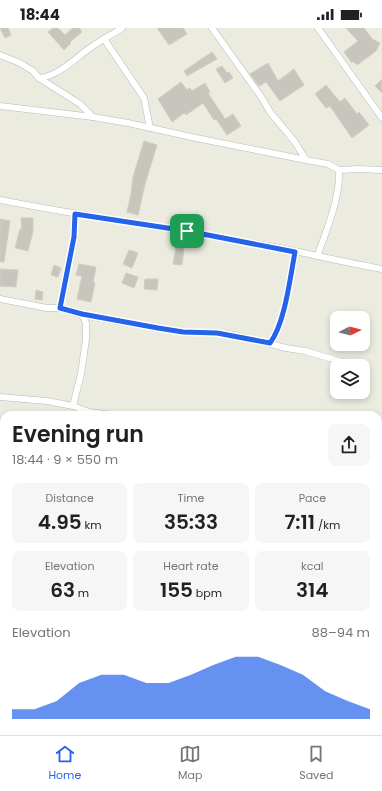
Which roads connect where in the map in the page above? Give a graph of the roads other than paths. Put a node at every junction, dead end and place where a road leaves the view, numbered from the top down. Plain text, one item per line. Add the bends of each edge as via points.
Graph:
1 (122, 28) edge
2 (212, 28) edge
3 (318, 28) edge
4 (104, 39) junction
5 (0, 55) edge
6 (39, 78) junction
7 (0, 106) edge
8 (93, 117) junction
9 (382, 118) edge
10 (150, 128) junction
11 (306, 160) junction
12 (339, 170) junction
13 (382, 170) edge
14 (0, 200) edge
15 (75, 214) junction
16 (295, 252) junction
17 (318, 256) junction
18 (382, 269) edge
19 (0, 299) edge
20 (60, 308) junction
21 (82, 314) junction
22 (270, 343) junction
23 (333, 359) edge
24 (0, 396) edge
25 (73, 406) junction
26 (86, 411) edge

1 - 4 street
2 - 11 street
3 - 9 street
4 - 6 street via 48,77
4 - 10 street via 144,98
5 - 6 street via 20,63
6 - 8 street via 80,104
7 - 8 street
8 - 10 street
10 - 11 street
11 - 12 street via 328,164
12 - 13 street
12 - 17 street via 339,185
14 - 15 street
15 - 16 street
15 - 20 street via 74,237
16 - 17 street
16 - 22 street via 281,322
17 - 18 street
19 - 20 street
20 - 21 street
21 - 22 street via 183,332 223,334
21 - 25 street via 86,323 86,335 81,374
22 - 23 street
24 - 25 street
25 - 26 street

